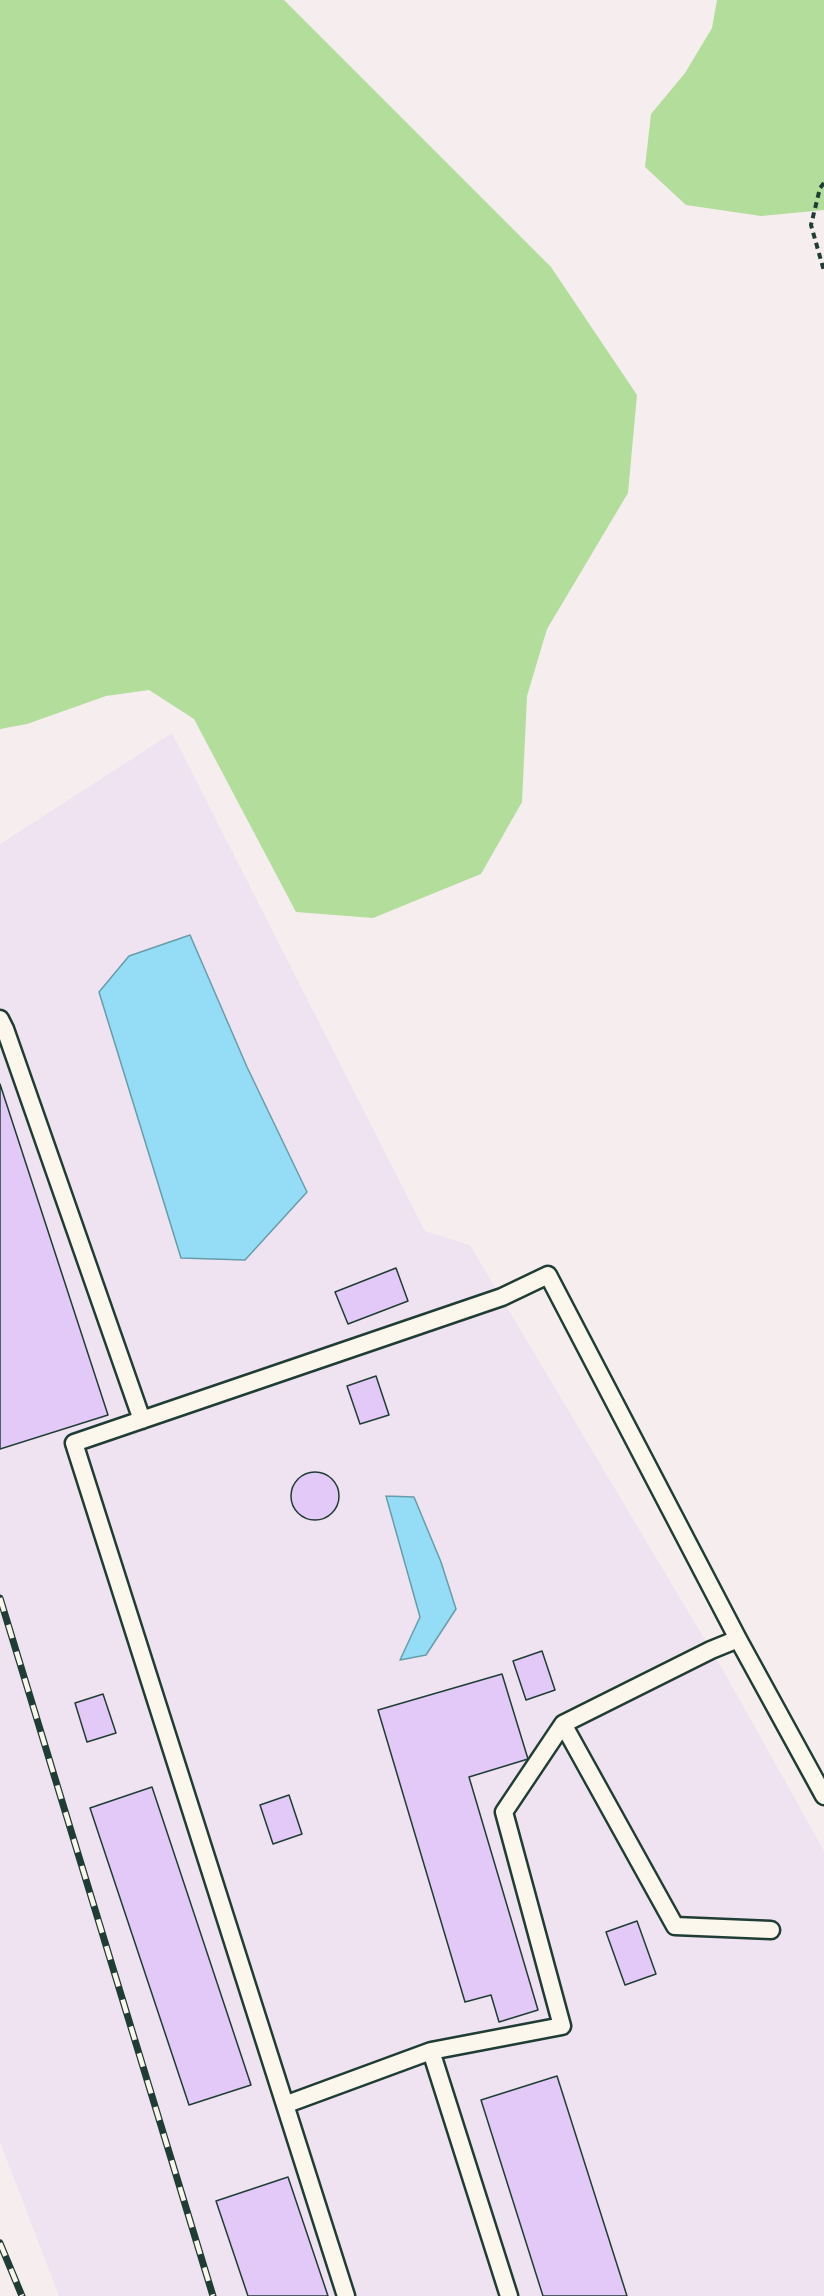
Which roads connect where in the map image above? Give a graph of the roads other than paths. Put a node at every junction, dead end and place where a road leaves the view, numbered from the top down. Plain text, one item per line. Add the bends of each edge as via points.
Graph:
1 (0, 1019) edge
2 (142, 1420) junction
3 (738, 1639) junction
4 (563, 1724) junction
5 (824, 1796) edge
6 (771, 1930) dead end
7 (431, 2050) junction
8 (287, 2104) junction
9 (346, 2296) edge
10 (509, 2296) edge

1 - 2 lane
2 - 3 lane via 502,1297 548,1275
2 - 8 lane via 74,1443
3 - 4 lane
3 - 5 lane
4 - 6 lane via 675,1926
4 - 7 lane via 504,1812 562,2026
7 - 8 lane
7 - 10 lane
8 - 9 lane

